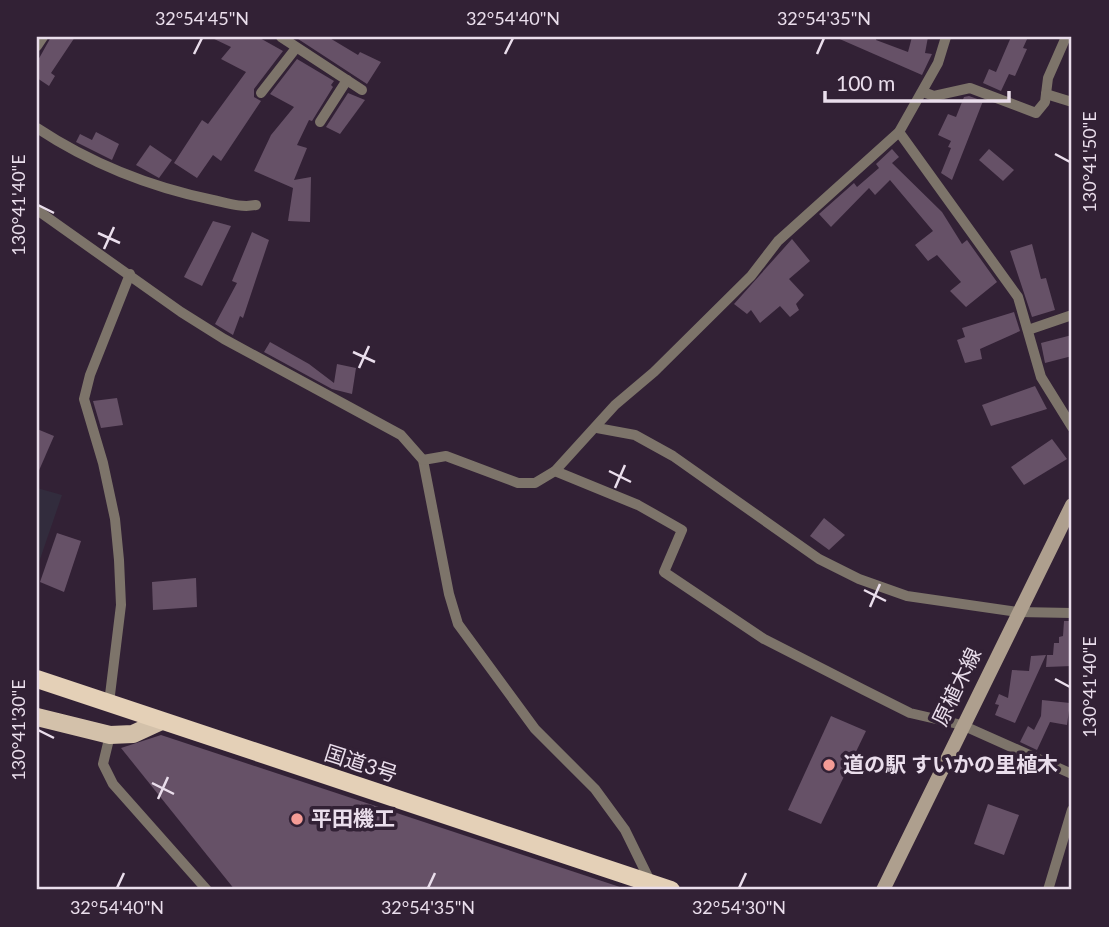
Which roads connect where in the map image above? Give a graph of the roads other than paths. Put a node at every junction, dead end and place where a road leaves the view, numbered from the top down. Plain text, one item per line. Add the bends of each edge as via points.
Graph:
1 (43, 37) edge
2 (281, 37) edge
3 (946, 37) edge
4 (1066, 37) edge
5 (37, 46) edge
6 (296, 48) junction
7 (347, 80) junction
8 (362, 90) dead end
9 (923, 92) junction
10 (261, 93) dead end
11 (1046, 94) junction
12 (1072, 102) edge
13 (320, 122) dead end
14 (37, 128) edge
15 (899, 132) junction
16 (256, 205) dead end
17 (37, 210) edge
18 (130, 274) junction
19 (1072, 315) edge
20 (1028, 330) junction
21 (1072, 427) edge
22 (597, 428) junction
23 (423, 460) junction
24 (555, 471) junction
25 (1072, 505) edge
26 (1018, 612) junction
27 (1072, 613) edge
28 (37, 679) edge
29 (109, 703) junction
30 (37, 717) edge
31 (159, 722) junction
32 (962, 725) junction
33 (110, 735) junction
34 (1072, 774) edge
35 (1072, 810) edge
36 (651, 883) junction
37 (207, 890) edge
38 (671, 890) edge
39 (883, 890) edge
40 (1048, 890) edge

1 - 5 street
2 - 6 street
3 - 9 street
4 - 11 street
6 - 7 street
6 - 10 street
7 - 8 street
7 - 13 street
9 - 11 street via 934,96 970,88 1033,113 1043,107
9 - 15 street
11 - 12 street
14 - 16 street via 127,176 192,195 246,207
15 - 20 street via 1018,298
15 - 22 street via 778,242 751,276 615,405
17 - 18 street
18 - 23 street via 224,339 401,435
18 - 29 street via 84,399 105,474 119,559 121,605
19 - 20 street
20 - 21 street via 1041,377
22 - 24 street
22 - 26 street via 635,435 673,456 819,559 859,579 907,596
23 - 24 street via 446,456 518,483 535,482
23 - 36 street via 458,624 535,729 595,789 625,830
24 - 32 street via 638,505 682,530 664,572 764,639 910,713
25 - 26 main road, 原植木線
26 - 27 street
26 - 32 main road, 原植木線
28 - 29 highway, 国道3号
29 - 31 highway, 国道3号
30 - 33 main road
31 - 33 main road via 133,734
31 - 36 highway, 国道3号
32 - 34 street
32 - 39 main road, 原植木線
33 - 37 street via 103,764 113,784
35 - 40 street
36 - 38 highway, 国道3号

